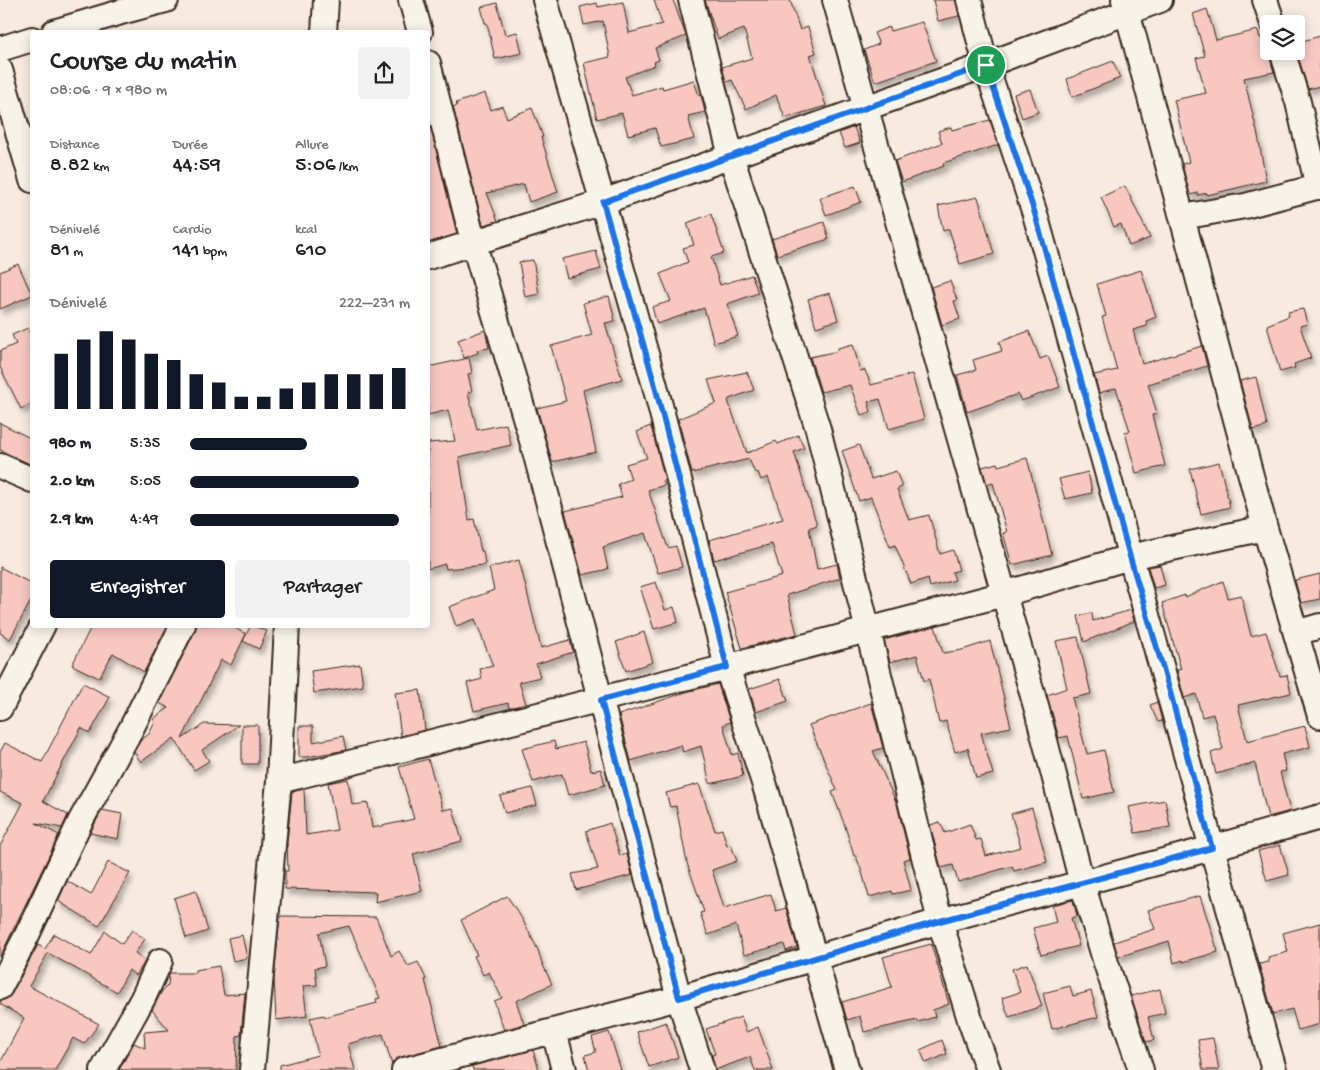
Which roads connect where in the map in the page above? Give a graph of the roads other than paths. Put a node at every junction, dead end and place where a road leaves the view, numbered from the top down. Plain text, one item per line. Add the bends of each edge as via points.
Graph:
1 (166, 0) edge
2 (326, 0) edge
3 (412, 0) edge
4 (545, 0) edge
5 (691, 0) edge
6 (834, 0) edge
7 (969, 0) edge
8 (1160, 0) edge
9 (1265, 0) edge
10 (1125, 6) edge
11 (121, 15) edge
12 (1270, 15) edge
13 (62, 30) edge
14 (324, 30) edge
15 (420, 30) edge
16 (30, 40) edge
17 (0, 49) edge
18 (1285, 60) edge
19 (986, 65) junction
20 (0, 70) edge
21 (430, 71) edge
22 (866, 108) junction
23 (732, 156) junction
24 (30, 173) edge
25 (1319, 186) edge
26 (603, 202) junction
27 (1182, 217) junction
28 (473, 242) junction
29 (430, 256) edge
30 (0, 466) edge
31 (30, 479) edge
32 (1266, 528) junction
33 (1130, 557) junction
34 (1004, 594) junction
35 (1320, 626) edge
36 (41, 628) edge
37 (182, 628) edge
38 (287, 628) edge
39 (868, 630) junction
40 (1296, 633) junction
41 (727, 667) junction
42 (601, 700) junction
43 (0, 708) edge
44 (1320, 716) edge
45 (279, 781) junction
46 (1320, 817) edge
47 (1212, 848) junction
48 (1082, 883) junction
49 (940, 921) junction
50 (814, 958) junction
51 (160, 961) dead end
52 (0, 986) edge
53 (679, 998) junction
54 (554, 1032) junction
55 (103, 1070) edge
56 (252, 1070) edge
57 (404, 1070) edge
58 (564, 1070) edge
59 (702, 1070) edge
60 (848, 1070) edge
61 (988, 1070) edge
62 (1141, 1070) edge
63 (1274, 1070) edge

1 - 11 street
2 - 14 street
3 - 15 street
4 - 26 street
5 - 23 street
6 - 22 street
7 - 19 street
8 - 10 street
9 - 12 street
10 - 19 street
10 - 27 street
11 - 13 street
16 - 17 street
18 - 25 street
19 - 22 street
19 - 33 street via 1035,214
20 - 24 street
21 - 28 street
22 - 23 street
22 - 34 street
23 - 26 street
23 - 39 street via 818,429
25 - 27 street via 1245,206
26 - 28 street
26 - 41 street via 654,382
27 - 32 street
28 - 29 street
28 - 42 street via 533,444
30 - 31 street
32 - 33 street
32 - 40 street
33 - 34 street
33 - 47 street
34 - 39 street
34 - 48 street
35 - 40 street
36 - 43 street
37 - 52 street via 80,822
38 - 45 street
39 - 41 street
39 - 49 street
40 - 44 street
41 - 42 street
41 - 50 street
42 - 45 street
42 - 53 street
45 - 56 street
46 - 47 street
47 - 48 street
47 - 63 street
48 - 49 street
48 - 62 street
49 - 50 street
49 - 61 street
50 - 53 street
50 - 60 street
51 - 55 street
53 - 54 street
53 - 59 street
54 - 57 street
54 - 58 street

